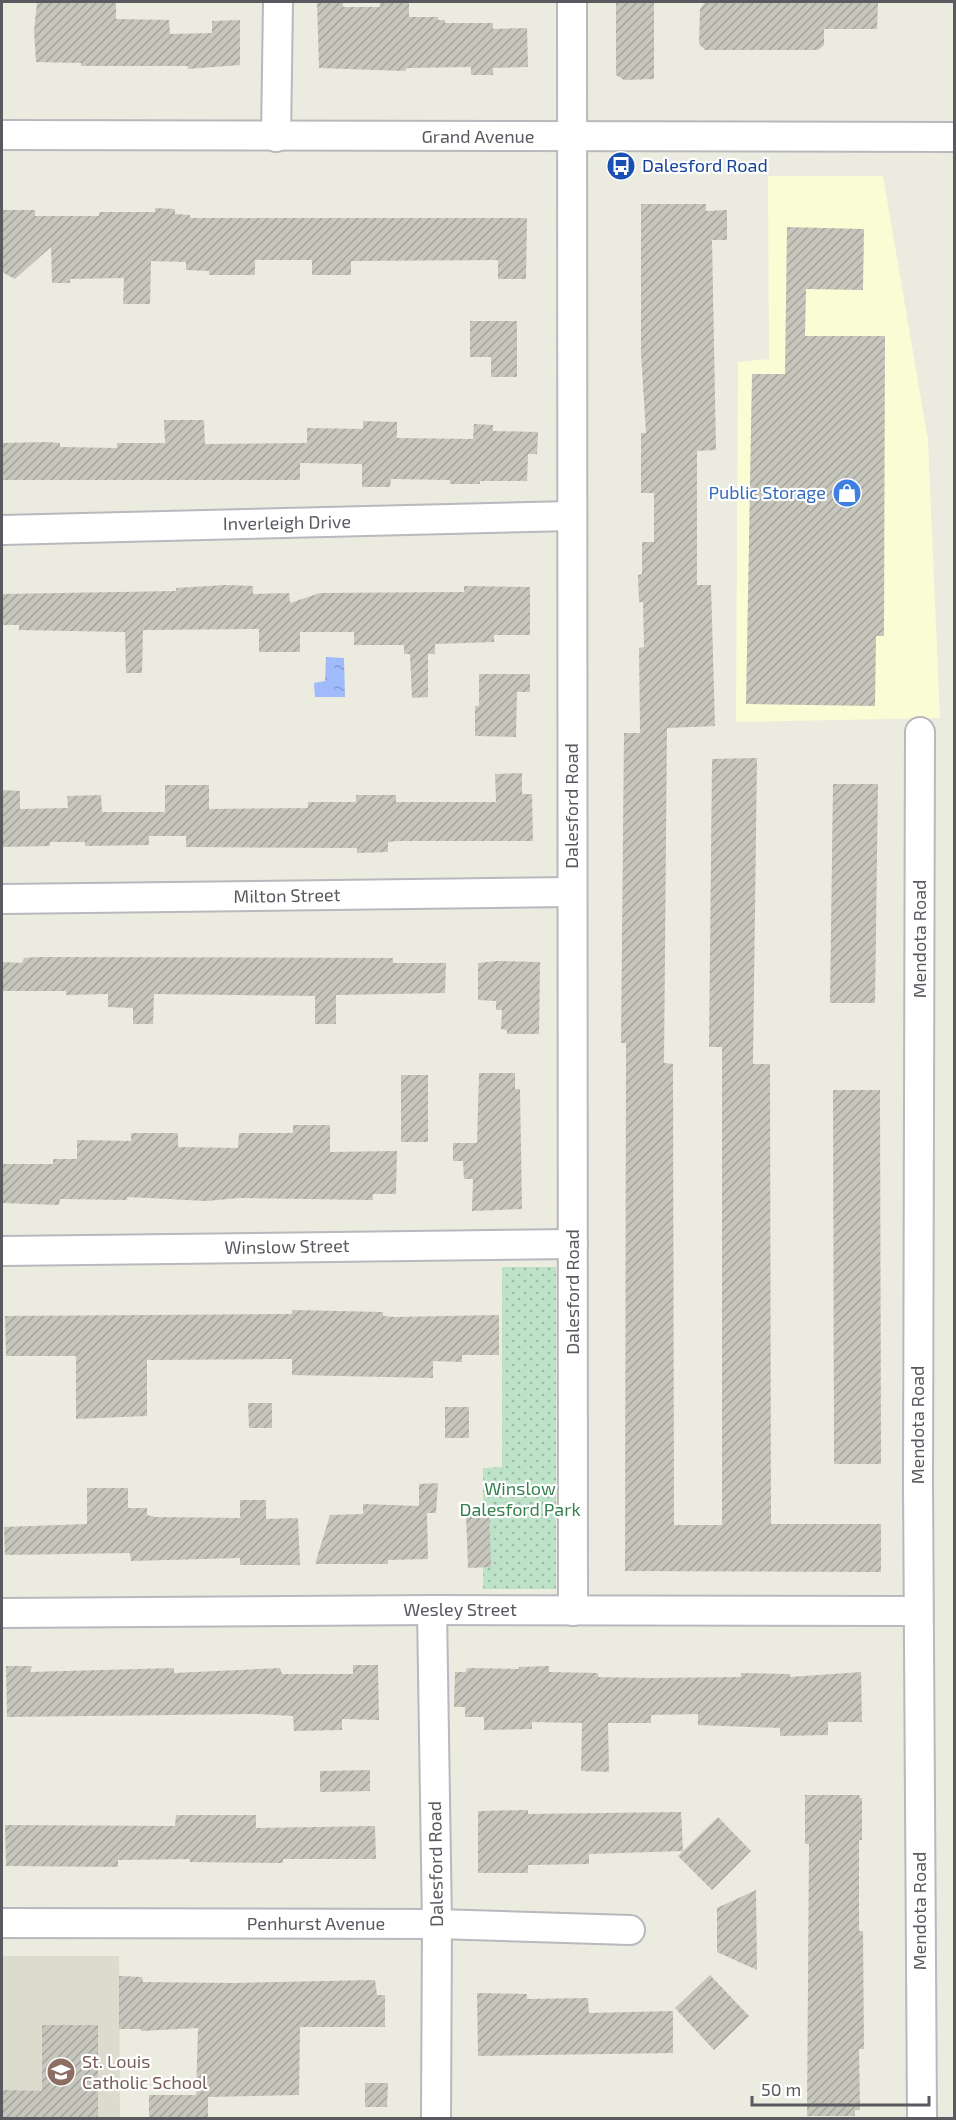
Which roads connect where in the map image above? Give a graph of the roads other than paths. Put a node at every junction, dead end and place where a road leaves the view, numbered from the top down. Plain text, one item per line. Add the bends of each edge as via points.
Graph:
1 (278, 2) edge
2 (572, 2) edge
3 (2, 135) edge
4 (276, 137) junction
5 (572, 137) junction
6 (946, 137) edge
7 (572, 516) junction
8 (2, 530) edge
9 (920, 732) dead end
10 (572, 892) junction
11 (2, 899) edge
12 (573, 1244) junction
13 (2, 1251) edge
14 (432, 1610) junction
15 (573, 1611) junction
16 (918, 1611) junction
17 (2, 1613) edge
18 (2, 1923) edge
19 (437, 1924) junction
20 (630, 1930) dead end
21 (436, 2118) edge
22 (922, 2118) edge

1 - 4 street
2 - 5 street, Dalesford Road
3 - 4 street, Grand Avenue
4 - 5 street, Grand Avenue
5 - 6 street, Grand Avenue
5 - 7 street, Dalesford Road
7 - 8 street, Inverleigh Drive
7 - 10 street, Dalesford Road
9 - 16 street, Mendota Road
10 - 11 street, Milton Street
10 - 12 street, Dalesford Road
12 - 13 street, Winslow Street
12 - 15 street, Dalesford Road
14 - 15 street, Wesley Street
14 - 17 street, Wesley Street
14 - 19 street, Dalesford Road
15 - 16 street, Wesley Street
16 - 22 street, Mendota Road
18 - 19 street, Penhurst Avenue
19 - 20 street, Penhurst Avenue
19 - 21 street, Dalesford Road

